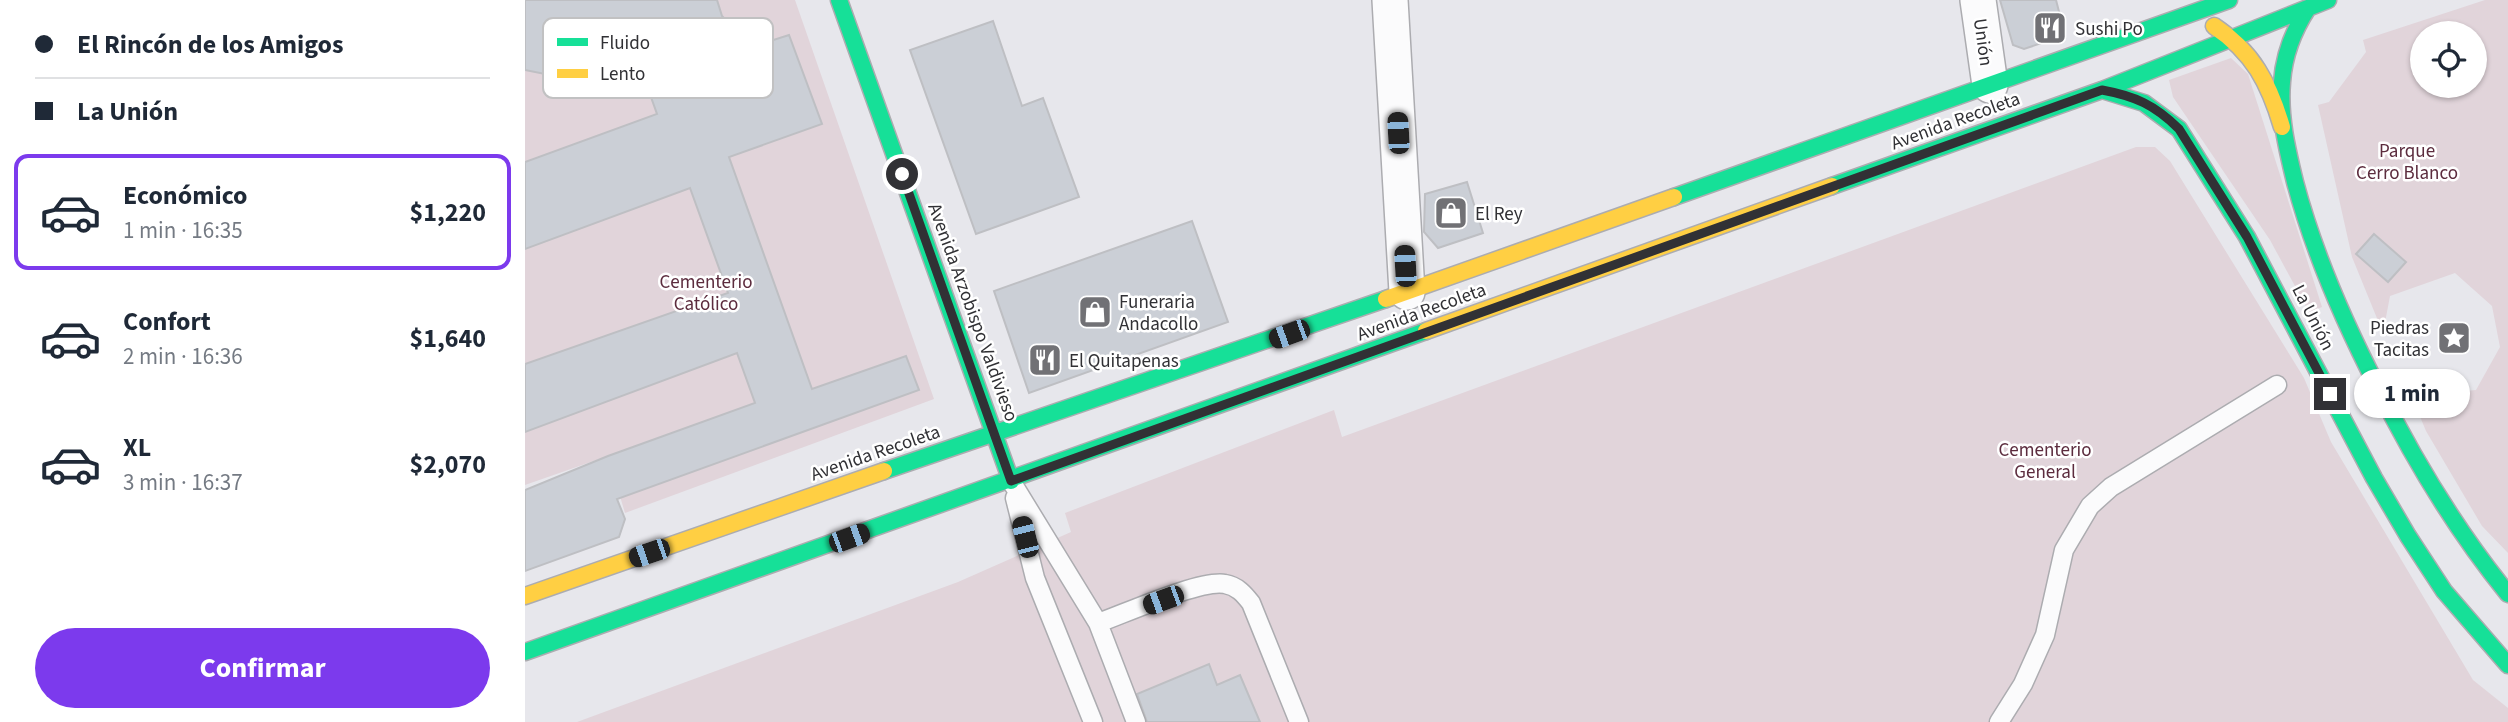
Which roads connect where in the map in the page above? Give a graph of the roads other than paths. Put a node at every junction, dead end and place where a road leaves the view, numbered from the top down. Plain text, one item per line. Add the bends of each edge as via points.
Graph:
1 (839, 0) edge
2 (1390, 0) edge
3 (1978, 0) edge
4 (2229, 0) edge
5 (2328, 0) edge
6 (2308, 8) junction
7 (2189, 14) junction
8 (2232, 37) junction
9 (1990, 85) junction
10 (2102, 90) junction
11 (2282, 127) junction
12 (1407, 292) junction
13 (2277, 385) dead end
14 (995, 432) junction
15 (1011, 481) junction
16 (2508, 594) edge
17 (525, 596) edge
18 (1098, 623) junction
19 (525, 652) edge
20 (2508, 665) edge
21 (1093, 722) edge
22 (1136, 722) edge
23 (1299, 722) edge
24 (1999, 722) edge

1 - 14 main road, Avenida Arzobispo Valdivieso
2 - 12 street
3 - 9 street, Unión
4 - 7 main road, Avenida Recoleta
5 - 6 main road, Avenida Recoleta
6 - 8 main road, Avenida Recoleta
6 - 11 main road, La Unión via 2285,55
7 - 8 main road
7 - 9 main road, Avenida Recoleta
8 - 10 main road, Avenida Recoleta
8 - 11 main road via 2267,78
9 - 12 main road, Avenida Recoleta
10 - 15 main road, Avenida Recoleta
10 - 20 main road, La Unión via 2130,95 2179,129 2247,237 2408,536 2444,591
11 - 16 main road, La Unión via 2310,239 2344,319 2427,485
12 - 14 main road, Avenida Recoleta
13 - 24 lane via 2111,487 2090,506 2064,550 2045,635 2024,684
14 - 15 main road, Avenida Arzobispo Valdivieso
14 - 17 main road, Avenida Recoleta
15 - 18 lane
15 - 19 main road, Avenida Recoleta
15 - 21 lane via 1035,578
18 - 22 lane
18 - 23 lane via 1206,584 1228,584 1251,603

